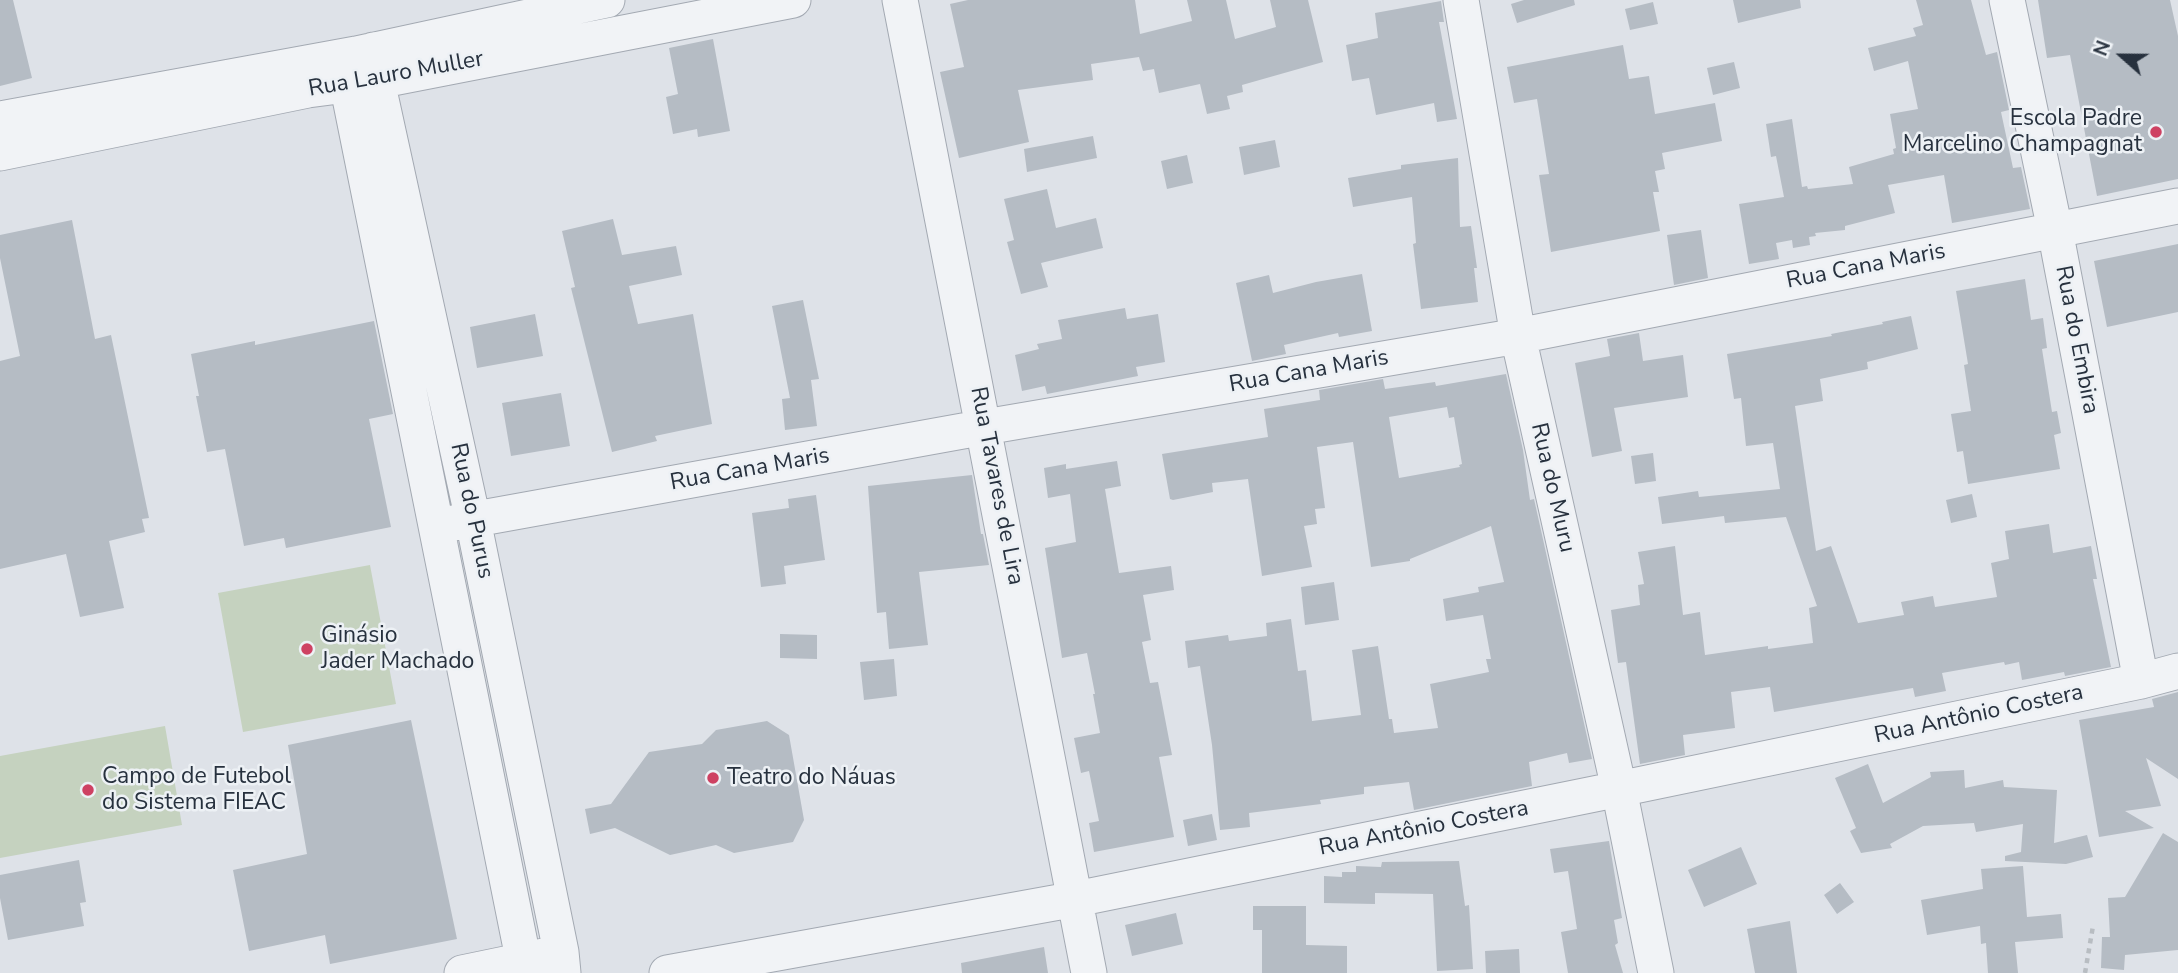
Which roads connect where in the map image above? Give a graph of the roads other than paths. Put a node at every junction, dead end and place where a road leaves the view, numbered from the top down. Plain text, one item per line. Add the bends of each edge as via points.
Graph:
1 (607, 0) edge
2 (793, 0) edge
3 (900, 0) edge
4 (1461, 0) edge
5 (2007, 0) edge
6 (359, 68) junction
7 (0, 119) edge
8 (0, 153) edge
9 (2178, 206) edge
10 (2055, 230) junction
11 (1518, 336) junction
12 (985, 427) junction
13 (473, 520) junction
14 (437, 526) junction
15 (2178, 671) edge
16 (2141, 681) junction
17 (1619, 789) junction
18 (1076, 899) junction
19 (562, 963) edge
20 (524, 967) edge
21 (462, 973) edge
22 (667, 973) edge
23 (1089, 973) edge
24 (1656, 973) edge

1 - 6 street, Rua Lauro Muller
2 - 6 street, Rua Lauro Muller
3 - 12 street, Rua Tavares de Lira
4 - 11 street, Rua do Muru
5 - 10 street, Rua do Embira
6 - 7 street, Rua Lauro Muller
6 - 8 street, Rua Lauro Muller
6 - 13 street, Rua do Purus
6 - 14 street, Rua do Purus
9 - 10 street, Rua Cana Maris
10 - 11 street, Rua Cana Maris
10 - 16 street, Rua do Embira
11 - 12 street, Rua Cana Maris
11 - 17 street, Rua do Muru
12 - 13 street, Rua Cana Maris
12 - 18 street, Rua Tavares de Lira
13 - 14 street, Rua Cana Maris
13 - 19 street, Rua do Purus
14 - 20 street, Rua do Purus
15 - 16 street, Rua Antônio Costera
16 - 17 street, Rua Antônio Costera
17 - 18 street, Rua Antônio Costera
17 - 24 street, Rua do Muru
18 - 22 street, Rua Antônio Costera
18 - 23 street, Rua Tavares de Lira
19 - 20 street
20 - 21 street

